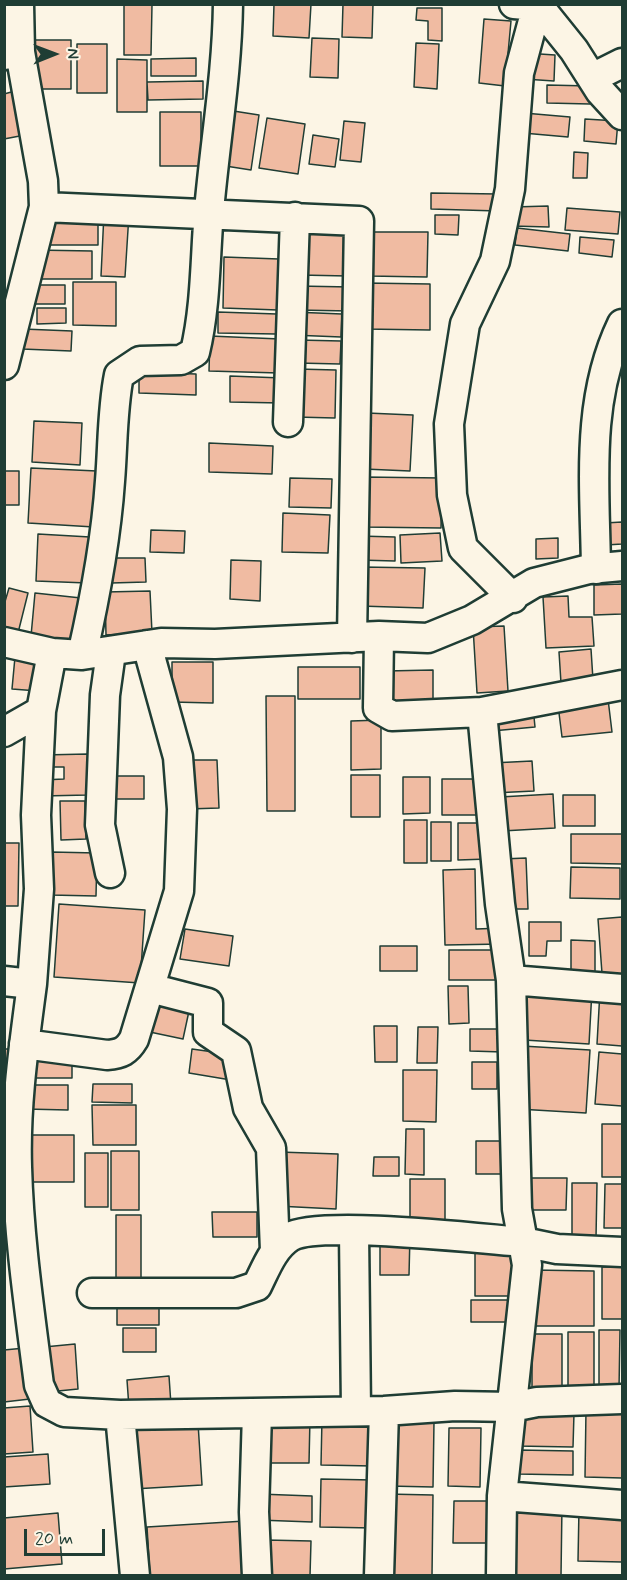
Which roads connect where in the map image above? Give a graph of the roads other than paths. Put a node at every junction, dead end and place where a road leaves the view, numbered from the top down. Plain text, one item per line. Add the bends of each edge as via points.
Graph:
1 (19, 4) edge
2 (228, 4) edge
3 (530, 5) edge
4 (12, 53) edge
5 (622, 63) edge
6 (592, 78) junction
7 (622, 115) edge
8 (44, 207) junction
9 (209, 213) junction
10 (295, 217) junction
11 (622, 324) edge
12 (4, 365) edge
13 (288, 422) dead end
14 (610, 567) edge
15 (513, 598) junction
16 (366, 637) junction
17 (4, 642) edge
18 (147, 645) junction
19 (111, 652) junction
20 (52, 653) junction
21 (82, 655) junction
22 (622, 685) edge
23 (41, 711) junction
24 (482, 712) junction
25 (4, 732) edge
26 (110, 873) dead end
27 (511, 980) junction
28 (18, 983) edge
29 (150, 988) junction
30 (622, 989) edge
31 (24, 1044) junction
32 (354, 1232) junction
33 (523, 1242) junction
34 (275, 1251) junction
35 (622, 1252) edge
36 (92, 1293) dead end
37 (622, 1399) edge
38 (512, 1407) junction
39 (356, 1411) junction
40 (384, 1411) junction
41 (257, 1413) junction
42 (120, 1415) junction
43 (502, 1496) junction
44 (622, 1505) edge
45 (135, 1575) edge
46 (257, 1575) edge
47 (379, 1575) edge
48 (501, 1575) edge

1 - 4 street
2 - 9 street via 227,54
3 - 6 street via 574,50
3 - 15 street via 519,73 510,189 495,261 465,324 449,424 452,495 463,548
4 - 8 street via 42,180
5 - 6 street
6 - 7 street
8 - 9 street
8 - 12 street
9 - 10 street
9 - 21 street via 204,296 195,352 181,360 140,361 118,375 97,587
10 - 13 street
10 - 16 street via 359,221
11 - 14 street via 602,380 594,423
14 - 15 street via 534,583
15 - 16 street via 428,638
16 - 18 street
16 - 24 street via 378,708 392,716
17 - 20 street
18 - 19 street
18 - 29 street via 178,757 183,809 178,891
19 - 21 street
19 - 26 street via 105,695 100,825
20 - 21 street
20 - 23 street
22 - 24 street
23 - 25 street
23 - 28 street via 36,815 39,889
24 - 27 street
27 - 30 street
27 - 33 street via 516,1188
28 - 31 street
29 - 31 street via 134,1039 119,1054
29 - 34 street via 208,1003 208,1032 236,1051 248,1108 270,1148
31 - 42 street via 18,1092 17,1167 39,1385 47,1403 64,1412
32 - 33 street via 390,1231
32 - 34 street via 291,1236
32 - 39 street
33 - 35 street via 557,1249
33 - 38 street via 526,1265
34 - 36 street via 257,1286 236,1293
37 - 38 street via 537,1402
38 - 40 street
38 - 43 street
39 - 40 street
39 - 41 street
40 - 47 street
41 - 42 street
41 - 46 street
42 - 45 street
43 - 44 street
43 - 48 street

